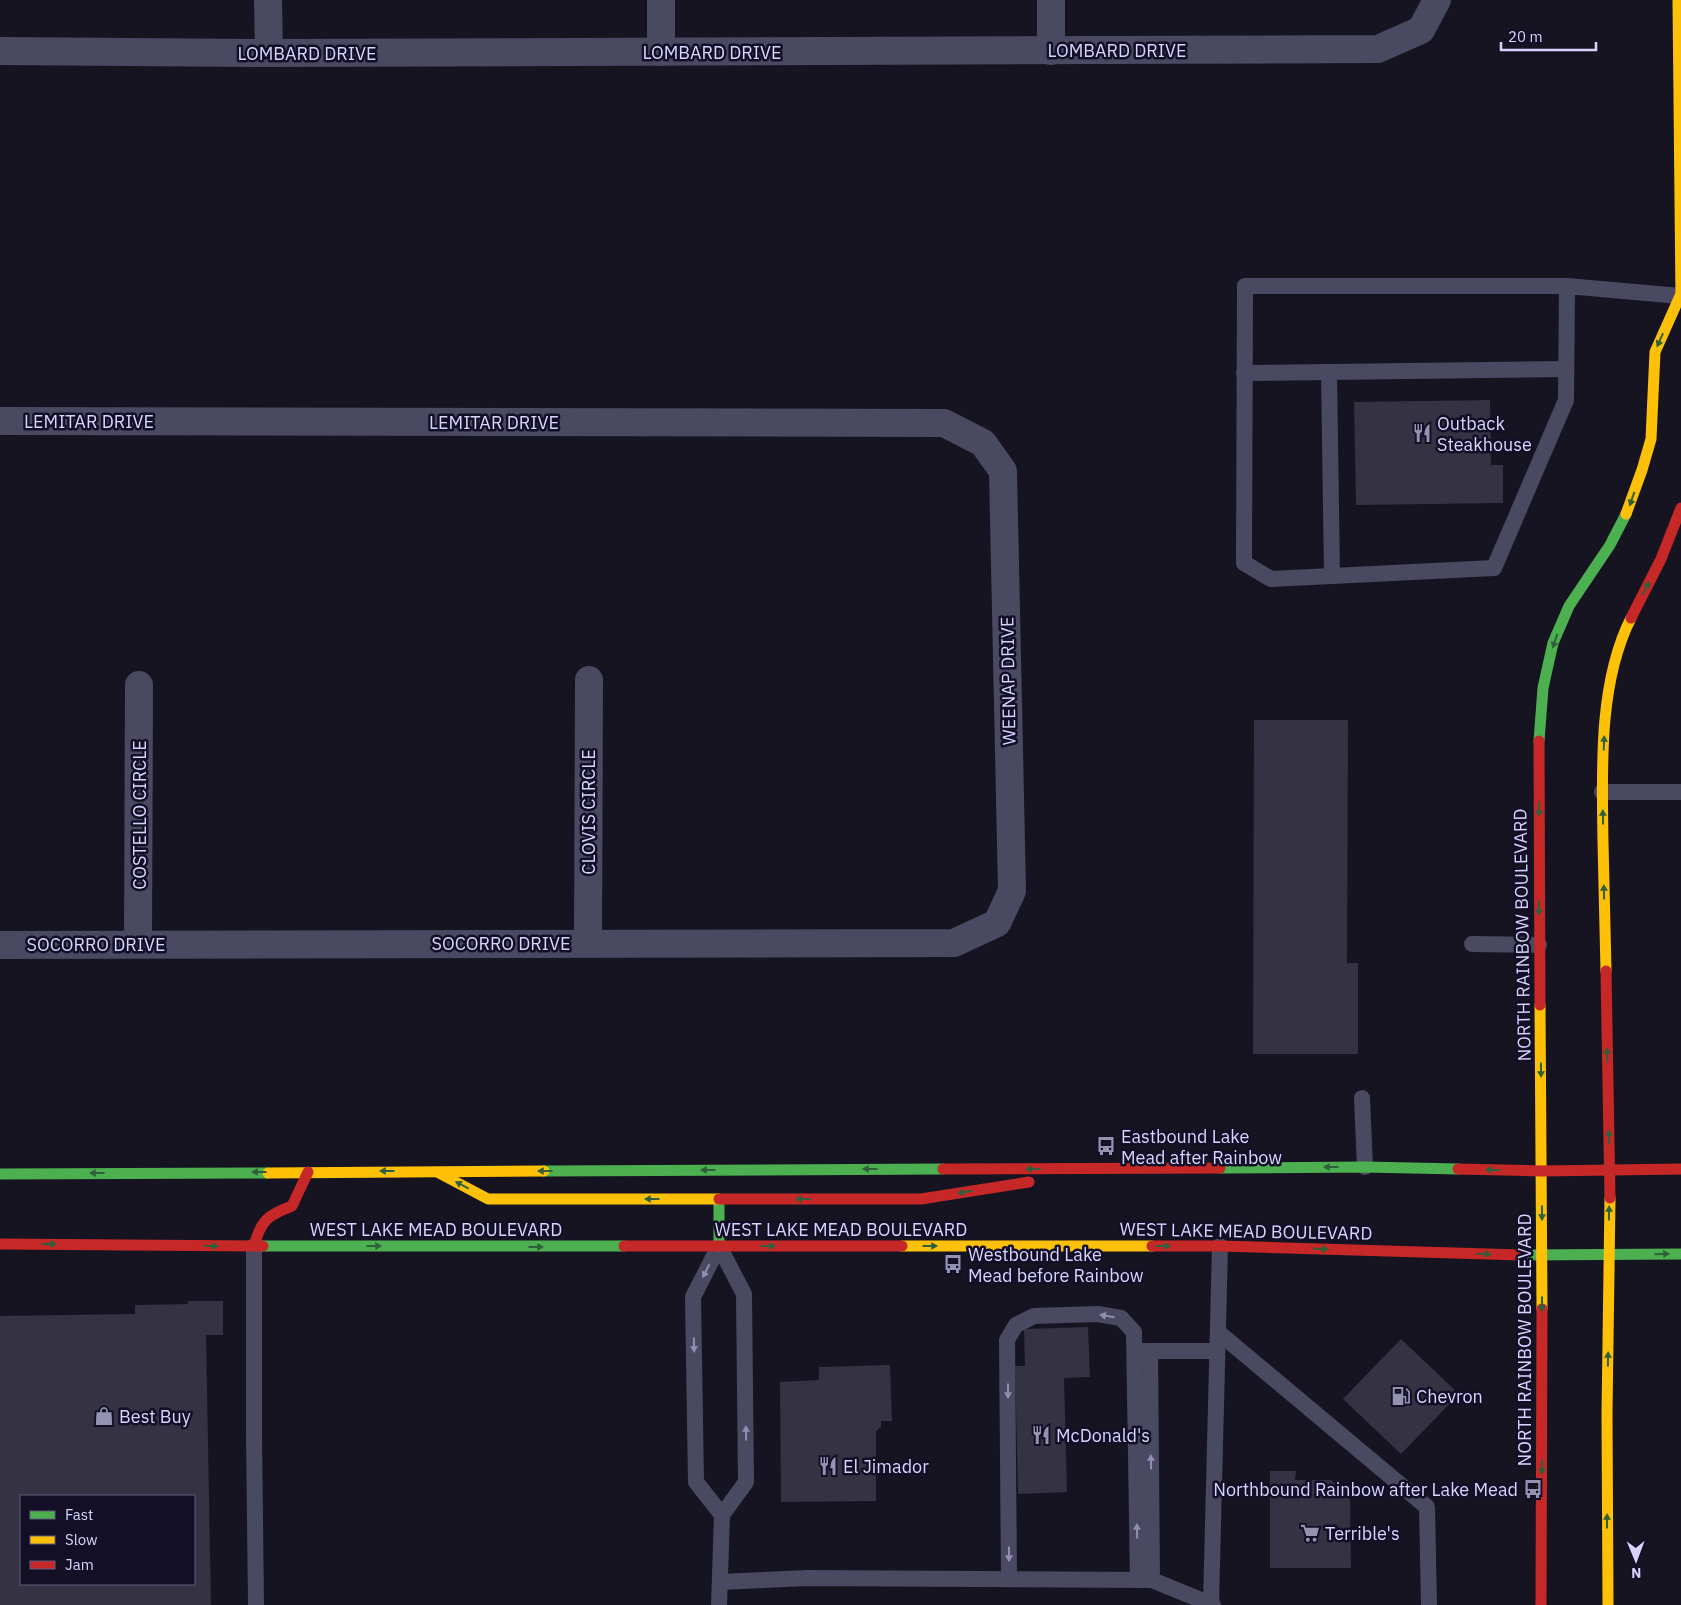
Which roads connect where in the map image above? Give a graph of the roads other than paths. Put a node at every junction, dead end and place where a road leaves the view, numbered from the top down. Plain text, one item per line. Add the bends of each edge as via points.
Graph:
1 (268, 0) edge
2 (661, 0) edge
3 (1051, 0) edge
4 (1437, 0) edge
5 (1678, 0) edge
6 (0, 51) edge
7 (1051, 51) junction
8 (661, 52) junction
9 (269, 53) junction
10 (1567, 286) junction
11 (1680, 297) edge
12 (1566, 369) junction
13 (1329, 372) junction
14 (1244, 373) junction
15 (0, 421) edge
16 (983, 443) joint
17 (1681, 508) edge
18 (1332, 576) junction
19 (588, 680) dead end
20 (139, 685) dead end
21 (1602, 792) junction
22 (1681, 792) edge
23 (997, 923) joint
24 (588, 943) junction
25 (138, 944) junction
26 (1472, 944) dead end
27 (0, 945) edge
28 (1539, 945) junction
29 (1362, 1098) dead end
30 (1365, 1167) junction
31 (1117, 1169) junction
32 (1681, 1170) edge
33 (436, 1171) junction
34 (1542, 1171) junction
35 (1610, 1171) junction
36 (308, 1172) junction
37 (0, 1174) edge
38 (719, 1199) junction
39 (0, 1244) edge
40 (254, 1246) junction
41 (719, 1246) junction
42 (1220, 1246) junction
43 (1681, 1254) edge
44 (1608, 1255) junction
45 (1542, 1256) junction
46 (1218, 1332) junction
47 (1143, 1351) junction
48 (1217, 1351) junction
49 (722, 1515) junction
50 (1009, 1579) junction
51 (1145, 1580) junction
52 (720, 1582) junction
53 (1212, 1604) edge
54 (256, 1605) edge
55 (719, 1605) edge
56 (1429, 1605) edge
57 (1541, 1605) edge
58 (1608, 1605) edge

1 - 9 street
2 - 8 street
3 - 7 street
4 - 7 street, LOMBARD DRIVE via 1421,30 1378,49
5 - 11 main road, NORTH RAINBOW BOULEVARD
6 - 9 street, LOMBARD DRIVE
7 - 8 street, LOMBARD DRIVE
8 - 9 street, LOMBARD DRIVE
10 - 11 lane
10 - 12 lane
10 - 14 lane via 1245,286
11 -> 28 main road, NORTH RAINBOW BOULEVARD via 1655,352 1650,439 1642,470 1629,507 1610,545 1569,606 1553,643 1543,688 1538,760
12 - 13 lane
12 - 18 lane via 1566,400 1494,568
13 - 14 lane
13 - 18 lane
14 - 18 lane via 1244,563 1271,579
15 - 16 street, LEMITAR DRIVE via 944,423
16 - 23 street, WEENAP DRIVE via 1003,471 1012,891
21 -> 17 main road via 1608,691 1623,634 1661,559
19 - 24 street, CLOVIS CIRCLE
20 - 25 street, COSTELLO CIRCLE
21 - 22 lane
35 -> 21 main road
23 - 24 street, SOCORRO DRIVE via 954,943
24 - 25 street, SOCORRO DRIVE
25 - 27 street, SOCORRO DRIVE
26 - 28 lane
28 -> 34 main road, NORTH RAINBOW BOULEVARD
29 - 30 lane
30 -> 31 main road
34 -> 30 main road
31 -> 33 main road
31 -> 38 main road via 921,1199
32 - 35 main road
33 -> 36 main road
38 -> 33 main road via 488,1199
34 - 35 main road
34 -> 45 main road, NORTH RAINBOW BOULEVARD
44 -> 35 main road
36 -> 37 main road
36 - 40 main road via 292,1206 266,1217 258,1227
38 - 41 main road
39 -> 40 main road, WEST LAKE MEAD BOULEVARD
40 -> 41 main road, WEST LAKE MEAD BOULEVARD
40 - 54 lane
41 -> 42 main road, WEST LAKE MEAD BOULEVARD
49 -> 41 lane via 746,1482 744,1294
41 -> 49 lane via 693,1297 696,1482
42 -> 45 main road, WEST LAKE MEAD BOULEVARD
42 - 46 lane
44 -> 43 main road, WEST LAKE MEAD BOULEVARD
44 - 45 main road, WEST LAKE MEAD BOULEVARD
58 -> 44 main road
45 -> 57 main road, NORTH RAINBOW BOULEVARD
46 - 48 lane
46 - 56 lane via 1427,1507
47 - 48 lane
47 -> 50 lane via 1134,1332 1121,1318 1098,1314 1034,1316 1016,1325 1008,1340
51 -> 47 lane
48 - 53 lane
49 - 52 lane
50 - 51 lane
50 - 52 lane via 808,1578
51 - 53 lane
52 - 55 lane

